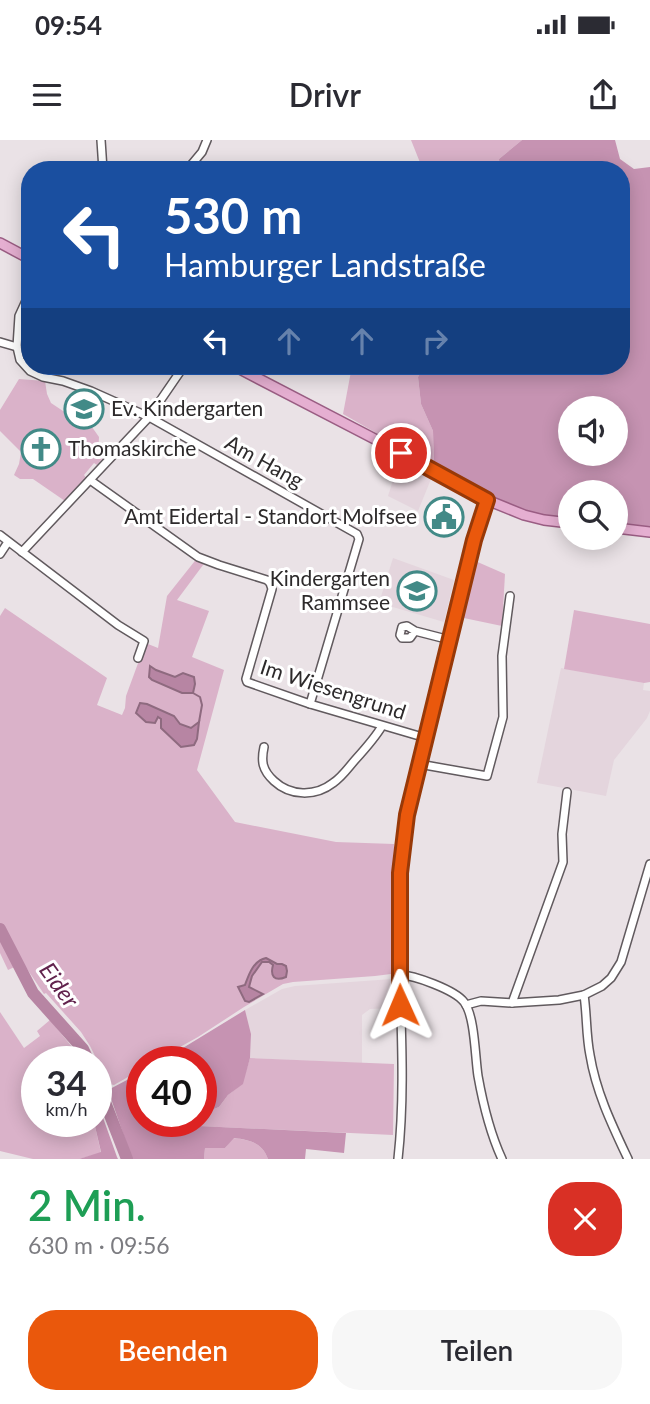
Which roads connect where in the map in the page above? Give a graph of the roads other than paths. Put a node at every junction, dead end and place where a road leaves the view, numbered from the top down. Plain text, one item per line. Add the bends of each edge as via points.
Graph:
1 (101, 140) edge
2 (207, 140) edge
3 (102, 161) edge
4 (194, 161) edge
5 (0, 243) edge
6 (21, 254) edge
7 (21, 312) edge
8 (0, 342) edge
9 (17, 347) junction
10 (21, 361) edge
11 (38, 375) edge
12 (178, 375) edge
13 (251, 375) edge
14 (149, 418) junction
15 (90, 480) junction
16 (487, 500) junction
17 (558, 522) edge
18 (628, 529) edge
19 (650, 532) edge
20 (0, 535) edge
21 (8, 542) junction
22 (22, 552) junction
23 (0, 554) edge
24 (510, 596) dead end
25 (415, 631) dead end
26 (450, 640) junction
27 (138, 658) dead end
28 (310, 704) junction
29 (382, 726) junction
30 (426, 738) junction
31 (264, 747) dead end
32 (419, 764) junction
33 (567, 792) dead end
34 (650, 864) edge
35 (400, 975) junction
36 (584, 995) junction
37 (512, 1003) junction
38 (466, 1005) junction
39 (398, 1159) edge
40 (502, 1159) edge
41 (628, 1159) edge

1 - 3 street
2 - 4 street
5 - 6 main road
7 - 9 street
8 - 9 street
9 - 10 street, Am Hang
11 - 14 street, Am Hang via 91,391
12 - 14 street
13 - 16 main road
14 - 15 street
14 - 28 street, Am Hang via 357,534
15 - 22 street
15 - 28 street, Im Wiesengrund via 198,557 271,583 246,679
16 - 17 main road via 524,515
16 - 26 street
18 - 19 main road
20 - 21 street
21 - 22 street
21 - 23 street
22 - 27 street via 144,641
24 - 32 street via 502,656 503,717 487,776
25 - 26 street
26 - 30 street
28 - 29 street, Im Wiesengrund
29 - 30 street, Im Wiesengrund
29 - 31 street via 332,785 312,793 292,792 274,782 263,766
30 - 32 street
32 - 35 street via 400,873
33 - 37 street via 563,862
34 - 36 street via 618,969 602,986
35 - 38 street via 444,989
35 - 39 street
36 - 37 street
36 - 41 street via 595,1079
37 - 38 street
38 - 40 street via 484,1104

